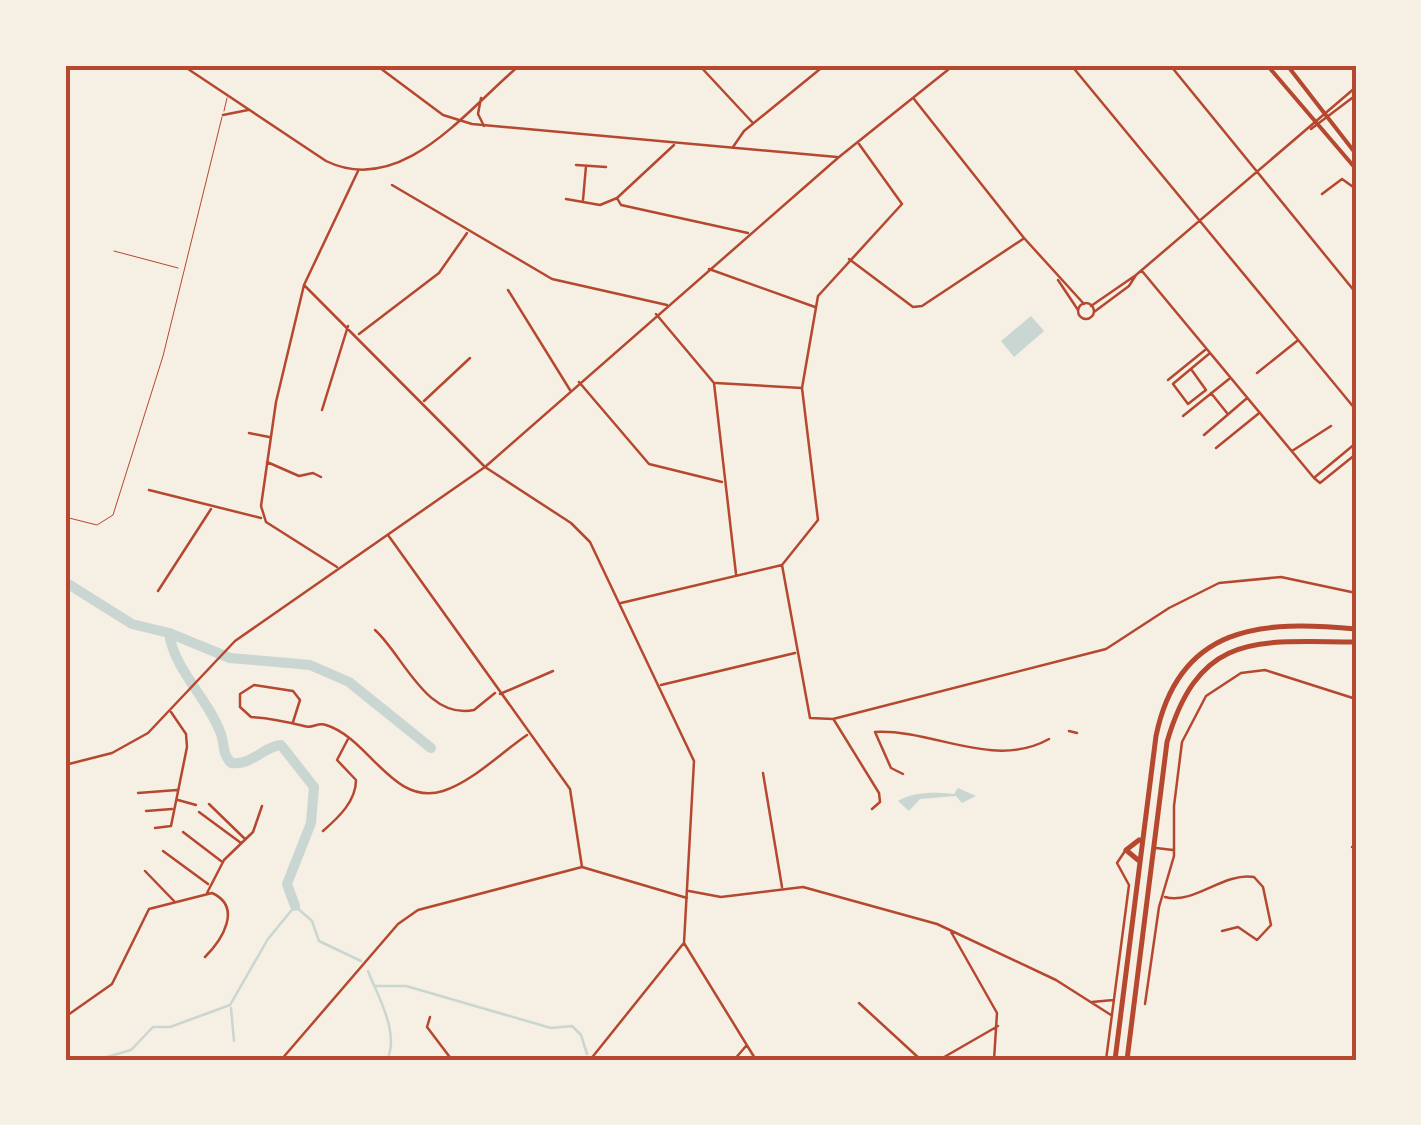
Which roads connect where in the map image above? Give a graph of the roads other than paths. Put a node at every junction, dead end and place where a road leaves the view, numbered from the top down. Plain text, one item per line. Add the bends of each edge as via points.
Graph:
1 (182, 65) edge
2 (376, 65) edge
3 (520, 65) edge
4 (698, 65) edge
5 (713, 65) edge
6 (825, 65) edge
7 (954, 65) edge
8 (1071, 65) edge
9 (1170, 65) edge
10 (1267, 65) edge
11 (1287, 65) edge
12 (706, 71) junction
13 (1356, 87) edge
14 (1356, 95) edge
15 (228, 96) junction
16 (482, 96) junction
17 (914, 99) junction
18 (250, 110) junction
19 (223, 114) junction
20 (1327, 115) junction
21 (456, 120) junction
22 (753, 123) junction
23 (1316, 124) junction
24 (484, 126) junction
25 (858, 142) junction
26 (675, 144) junction
27 (732, 148) junction
28 (1356, 154) edge
29 (839, 157) junction
30 (576, 164) dead end
31 (586, 166) junction
32 (606, 167) dead end
33 (1356, 169) edge
34 (358, 171) junction
35 (1257, 172) junction
36 (392, 186) dead end
37 (1356, 189) edge
38 (1322, 194) dead end
39 (617, 198) junction
40 (566, 199) dead end
41 (583, 202) junction
42 (1200, 220) junction
43 (468, 232) junction
44 (751, 234) junction
45 (1024, 238) junction
46 (114, 252) dead end
47 (848, 259) junction
48 (181, 269) junction
49 (709, 269) junction
50 (1141, 270) junction
51 (1136, 275) junction
52 (1057, 278) junction
53 (304, 285) junction
54 (508, 290) dead end
55 (1356, 293) edge
56 (1084, 304) junction
57 (668, 305) junction
58 (1092, 306) junction
59 (816, 307) junction
60 (1078, 310) junction
61 (1094, 312) junction
62 (656, 314) junction
63 (348, 325) junction
64 (358, 334) junction
65 (1298, 340) junction
66 (1208, 351) junction
67 (470, 358) dead end
68 (1191, 369) junction
69 (1256, 374) dead end
70 (1230, 378) junction
71 (1168, 380) dead end
72 (579, 382) junction
73 (714, 383) junction
74 (802, 388) junction
75 (570, 390) junction
76 (1211, 394) junction
77 (1247, 398) junction
78 (423, 402) junction
79 (322, 410) dead end
80 (1356, 410) edge
81 (1259, 413) junction
82 (1228, 414) junction
83 (1184, 416) dead end
84 (1331, 426) dead end
85 (249, 433) dead end
86 (1204, 434) dead end
87 (271, 438) junction
88 (1356, 443) edge
89 (1216, 448) dead end
90 (1291, 451) junction
91 (1356, 454) edge
92 (267, 462) junction
93 (485, 467) junction
94 (321, 478) dead end
95 (1314, 478) junction
96 (724, 482) junction
97 (149, 490) dead end
98 (212, 508) junction
99 (65, 517) edge
100 (263, 518) junction
101 (388, 534) junction
102 (782, 565) junction
103 (338, 568) junction
104 (736, 574) junction
105 (158, 592) dead end
106 (1356, 593) edge
107 (620, 603) junction
108 (1356, 629) edge
109 (375, 630) dead end
110 (1356, 644) edge
111 (796, 652) junction
112 (552, 672) dead end
113 (660, 686) junction
114 (497, 693) junction
115 (1356, 700) edge
116 (170, 710) junction
117 (833, 718) junction
118 (293, 722) junction
119 (527, 735) junction
120 (348, 738) junction
121 (1048, 738) dead end
122 (65, 765) edge
123 (763, 773) dead end
124 (903, 774) dead end
125 (178, 790) junction
126 (138, 792) dead end
127 (176, 799) junction
128 (209, 804) dead end
129 (196, 805) dead end
130 (262, 806) dead end
131 (174, 809) junction
132 (146, 810) dead end
133 (872, 810) dead end
134 (200, 812) dead end
135 (1144, 826) junction
136 (154, 828) dead end
137 (323, 830) dead end
138 (182, 832) dead end
139 (244, 842) junction
140 (1154, 848) junction
141 (1126, 850) junction
142 (1175, 850) junction
143 (164, 852) dead end
144 (222, 862) junction
145 (1140, 863) junction
146 (582, 867) junction
147 (144, 871) dead end
148 (210, 884) junction
149 (782, 888) junction
150 (689, 890) junction
151 (207, 894) junction
152 (1164, 896) junction
153 (688, 898) junction
154 (175, 902) junction
155 (949, 928) junction
156 (1222, 931) dead end
157 (684, 943) junction
158 (205, 957) dead end
159 (1114, 999) junction
160 (859, 1002) dead end
161 (1091, 1002) junction
162 (1145, 1004) dead end
163 (1103, 1012) junction
164 (1111, 1015) junction
165 (65, 1017) edge
166 (430, 1017) dead end
167 (1000, 1026) junction
168 (1110, 1026) junction
169 (747, 1045) junction
170 (281, 1060) edge
171 (452, 1060) edge
172 (590, 1060) edge
173 (734, 1060) edge
174 (756, 1060) edge
175 (921, 1060) edge
176 (939, 1060) edge
177 (994, 1060) edge
178 (1106, 1060) edge
179 (1115, 1060) edge
180 (1127, 1060) edge

1 - 15 street
2 - 21 street
3 - 16 street
4 - 12 street
5 - 12 street
6 - 22 street
7 - 17 street
8 - 42 street
9 - 35 street
10 - 23 main road
11 - 20 main road
12 - 22 street
13 - 20 street
14 - 20 street
15 - 18 street
15 - 19 lane
16 - 21 street
16 - 24 street via 478,114
17 - 25 street
17 - 45 street
18 - 19 street
18 - 34 street via 326,160
19 - 48 lane
20 - 23 street
20 - 28 main road
21 - 24 street
21 - 34 street via 400,164
22 - 27 street
23 - 33 main road
23 - 35 street
24 - 26 street
25 - 29 street
25 - 47 street via 902,204
26 - 27 street
26 - 39 street
27 - 29 street
29 - 44 street
30 - 31 street
31 - 32 street
31 - 41 street
34 - 53 street
35 - 42 street
35 - 55 street
36 - 43 street
37 - 38 street via 1342,178
39 - 41 street
39 - 44 street via 628,209
40 - 41 street
42 - 50 street
42 - 65 street
43 - 57 street via 552,279
43 - 64 street via 438,274
44 - 49 street
45 - 47 street via 922,306 913,307
45 - 52 street
46 - 48 lane
47 - 59 street via 820,290
48 - 99 lane via 163,356 113,515 97,525
49 - 57 street
49 - 59 street
50 - 51 street
50 - 66 street
51 - 58 street
51 - 61 street
52 - 56 street
52 - 60 street
53 - 63 street
53 - 87 street
54 - 75 street
56 - 58 street
56 - 60 street
57 - 62 street
58 - 61 street
59 - 74 street
60 - 61 street via 1083,319
62 - 72 street
62 - 73 street
63 - 64 street
63 - 79 street
64 - 78 street
65 - 69 street
65 - 80 street
66 - 68 street
66 - 70 street
66 - 71 street
67 - 78 street
68 - 68 street via 1173,384 1188,404 1206,390
70 - 76 street
70 - 77 street
72 - 75 street
72 - 96 street via 649,464
73 - 74 street
73 - 96 street
74 - 102 street via 818,520
75 - 93 street
76 - 82 street
76 - 83 street
77 - 81 street
77 - 82 street
78 - 93 street
81 - 89 street
81 - 90 street
82 - 86 street
84 - 90 street
85 - 87 street
87 - 92 street
88 - 95 street
90 - 95 street
91 - 95 street via 1320,483
92 - 94 street
92 - 100 street
93 - 101 street
93 - 107 street via 583,533
96 - 104 street
97 - 98 street
98 - 100 street
98 - 105 street
100 - 103 street
101 - 103 street
101 - 114 street
102 - 104 street
102 - 111 street
103 - 116 street via 245,633
104 - 107 street
106 - 117 street via 1281,576 1219,583 1106,649
107 - 113 street
108 - 135 highway via 1261,626 1198,657 1160,720
109 - 114 street via 417,684 451,709 474,710
110 - 140 highway via 1257,641 1222,657 1196,681 1167,742
111 - 113 street
111 - 117 street via 808,716
112 - 114 street
113 - 150 street via 694,762
114 - 119 street
115 - 142 street via 1265,670 1241,674 1209,692 1182,742
116 - 122 street via 133,744
116 - 125 street via 188,739
117 - 133 street via 879,793
118 - 118 street via 251,717 240,707 240,694 251,686 288,689 300,700
118 - 120 street via 326,725
119 - 120 street via 450,789 425,794 397,782
119 - 146 street via 572,793
120 - 137 street via 337,760 356,789
121 - 124 street via 1010,753 904,731 875,732 891,768
123 - 149 street
125 - 126 street
125 - 127 street
127 - 129 street
127 - 131 street
128 - 139 street
130 - 139 street
131 - 132 street
131 - 136 street via 170,828
134 - 139 street
135 - 141 highway via 1138,844
135 - 145 highway
138 - 144 street
139 - 144 street
140 - 142 street
140 - 180 highway
141 - 145 highway
141 - 159 street via 1117,864 1128,885
142 - 152 street
143 - 148 street
144 - 148 street
145 - 179 highway
146 - 153 street
146 - 170 street via 408,915
147 - 154 street
148 - 151 street
149 - 150 street via 721,898
149 - 155 street via 812,890
150 - 153 street
151 - 154 street
151 - 158 street via 224,901 228,917 221,940
152 - 156 street via 1178,898 1249,875 1264,887 1271,926 1257,940 1237,926
152 - 162 street
153 - 157 street
154 - 165 street via 147,911 112,984
155 - 161 street
155 - 167 street
157 - 169 street
157 - 172 street
159 - 161 street
159 - 164 street
160 - 175 street
161 - 163 street
163 - 164 street
163 - 168 street
164 - 168 street
166 - 171 street via 427,1027
167 - 176 street
167 - 177 street
168 - 178 street
169 - 173 street
169 - 174 street

